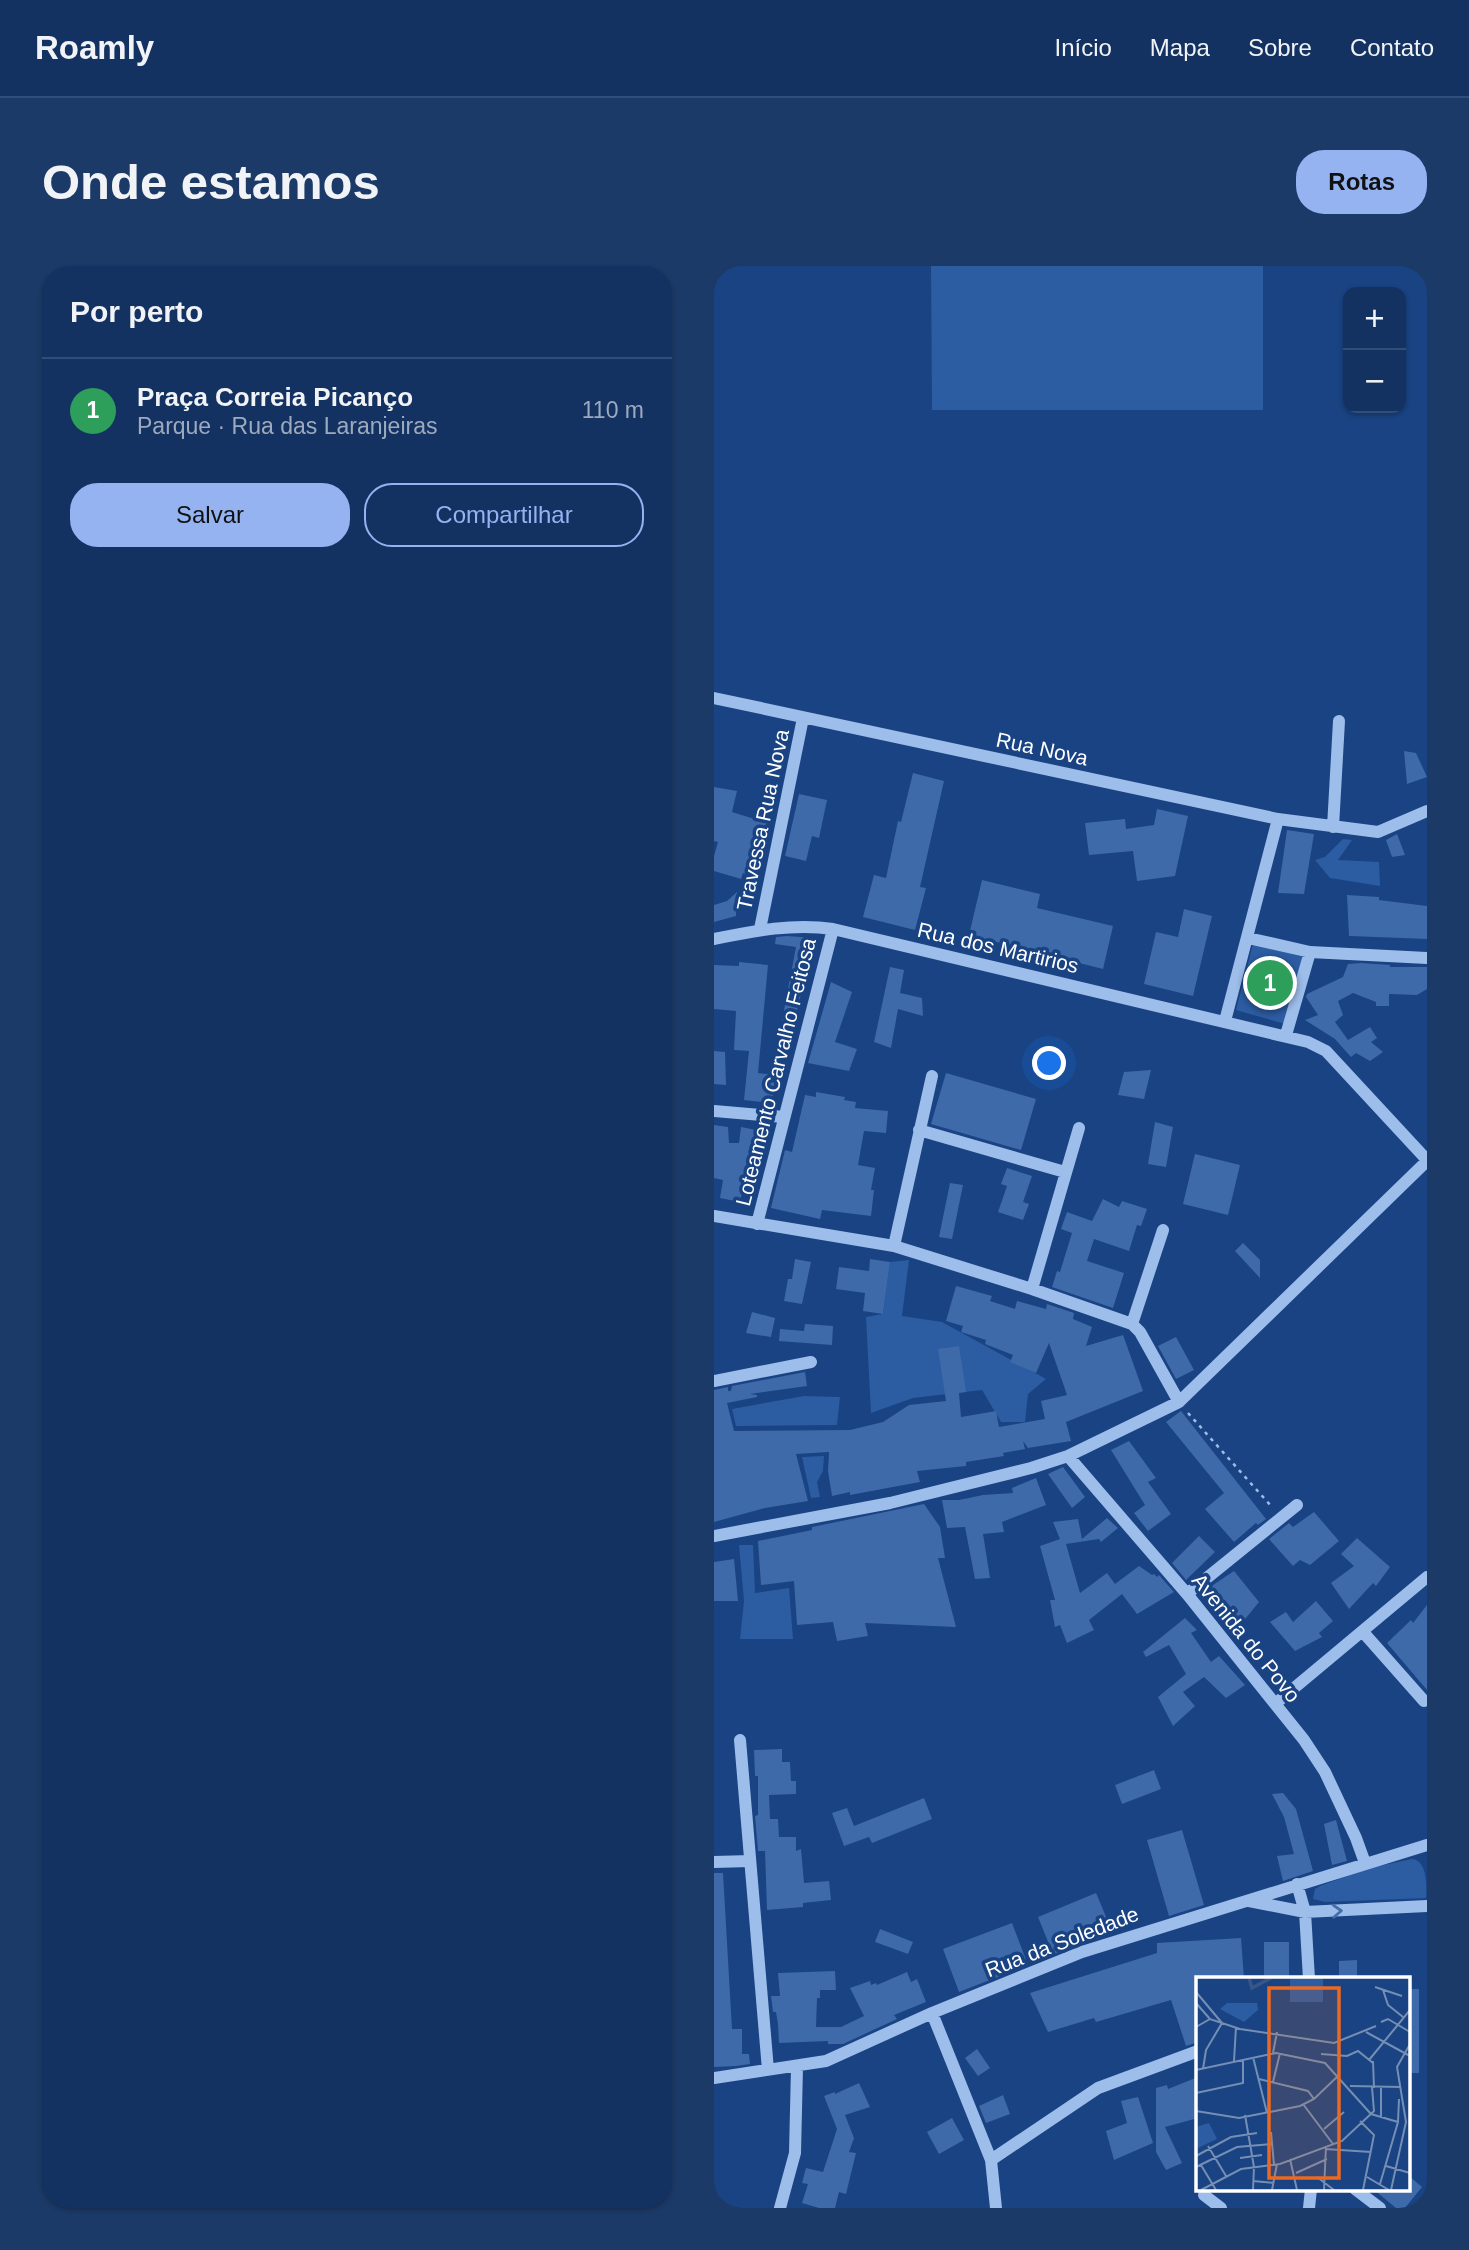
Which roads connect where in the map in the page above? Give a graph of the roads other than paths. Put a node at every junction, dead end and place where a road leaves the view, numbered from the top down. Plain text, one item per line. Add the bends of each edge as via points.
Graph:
1 (714, 698) edge
2 (803, 718) junction
3 (1339, 721) dead end
4 (1427, 811) edge
5 (1278, 819) junction
6 (1333, 827) junction
7 (760, 929) junction
8 (833, 929) junction
9 (1248, 937) junction
10 (714, 939) edge
11 (1310, 952) junction
12 (1427, 958) edge
13 (1225, 1021) junction
14 (1286, 1035) junction
15 (932, 1076) dead end
16 (714, 1111) edge
17 (785, 1117) junction
18 (1079, 1128) dead end
19 (919, 1130) junction
20 (1427, 1161) edge
21 (1065, 1172) junction
22 (714, 1216) edge
23 (757, 1224) junction
24 (1163, 1230) dead end
25 (894, 1247) junction
26 (1032, 1289) junction
27 (1132, 1324) junction
28 (811, 1363) dead end
29 (714, 1381) edge
30 (1179, 1402) junction
31 (1068, 1456) junction
32 (1297, 1505) dead end
33 (714, 1536) edge
34 (1427, 1577) edge
35 (1187, 1594) junction
36 (1363, 1632) junction
37 (1424, 1701) dead end
38 (1275, 1704) junction
39 (740, 1740) dead end
40 (1427, 1845) edge
41 (750, 1861) junction
42 (714, 1862) edge
43 (1365, 1863) junction
44 (1297, 1884) junction
45 (1245, 1901) junction
46 (1427, 1906) edge
47 (1305, 1912) junction
48 (1309, 1977) edge
49 (932, 2013) junction
50 (1196, 2052) edge
51 (797, 2067) junction
52 (768, 2070) junction
53 (714, 2078) edge
54 (991, 2160) junction
55 (1311, 2190) edge
56 (1356, 2190) edge
57 (1204, 2195) dead end
58 (780, 2208) edge
59 (996, 2208) edge
60 (1221, 2208) edge
61 (1309, 2208) edge
62 (1380, 2208) edge

1 - 2 street, Rua Nova
2 - 5 street, Rua Nova
2 - 7 street, Travessa Rua Nova
3 - 6 street
4 - 6 street, Rua Nova via 1378,832
5 - 6 street, Rua Nova
5 - 9 street
7 - 8 street, Rua dos Martirios
7 - 10 street, Rua dos Martirios
8 - 13 street, Rua dos Martirios
8 - 17 street, Loteamento Carvalho Feitosa
9 - 11 street
9 - 13 street
11 - 12 street
11 - 14 street
13 - 14 street, Rua dos Martirios
14 - 20 street, Rua dos Martirios via 1326,1051
15 - 19 street
16 - 17 street
17 - 23 street, Loteamento Carvalho Feitosa
18 - 21 street
19 - 21 street
19 - 25 street
20 - 30 street
21 - 26 street
22 - 23 street, Loteamento Carvalho Feitosa
23 - 25 street, Loteamento Carvalho Feitosa
24 - 27 street
25 - 26 street, Loteamento Carvalho Feitosa
26 - 27 street, Loteamento Carvalho Feitosa
27 - 30 street
28 - 29 street
30 - 31 street
31 - 33 street via 890,1503
31 - 35 street, Avenida do Povo
32 - 35 street
34 - 36 street
35 - 38 street, Avenida do Povo
36 - 37 street
36 - 38 street
38 - 43 street, Avenida do Povo via 1325,1772
39 - 41 street
40 - 43 street, Rua da Soledade
41 - 42 street
41 - 52 street
43 - 44 street, Rua da Soledade
44 - 45 street, Rua da Soledade
44 - 47 street
45 - 47 street
45 - 49 street, Rua da Soledade via 1082,1952
47 -> 46 street
47 - 48 street
49 - 51 street, Rua da Soledade via 825,2060
49 - 54 street
50 - 54 street via 1098,2088
51 - 52 street, Rua da Soledade
51 - 58 street via 795,2154
52 - 53 street, Rua da Soledade
54 - 59 street
55 - 61 street
56 - 62 street
57 - 60 street

